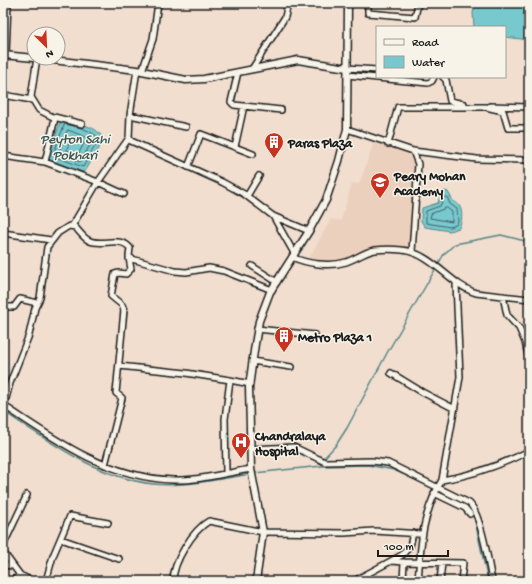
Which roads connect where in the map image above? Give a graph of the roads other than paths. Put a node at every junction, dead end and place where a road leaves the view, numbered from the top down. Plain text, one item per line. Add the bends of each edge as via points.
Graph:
1 (8, 3) edge
2 (158, 3) edge
3 (288, 3) edge
4 (348, 3) edge
5 (368, 3) edge
6 (418, 3) edge
7 (4, 55) edge
8 (26, 57) edge
9 (66, 62) edge
10 (35, 66) edge
11 (347, 68) junction
12 (252, 69) junction
13 (376, 70) edge
14 (140, 71) junction
15 (238, 72) junction
16 (347, 75) junction
17 (376, 78) edge
18 (377, 78) edge
19 (434, 78) edge
20 (444, 78) edge
21 (3, 94) edge
22 (32, 100) junction
23 (244, 106) junction
24 (529, 107) edge
25 (281, 110) dead end
26 (130, 115) junction
27 (54, 117) junction
28 (82, 124) dead end
29 (186, 127) dead end
30 (529, 128) edge
31 (347, 129) junction
32 (129, 138) junction
33 (388, 144) junction
34 (235, 147) junction
35 (413, 151) junction
36 (253, 154) dead end
37 (3, 156) edge
38 (529, 160) edge
39 (45, 162) junction
40 (188, 167) junction
41 (259, 176) dead end
42 (98, 182) junction
43 (124, 194) dead end
44 (247, 196) junction
45 (273, 216) junction
46 (72, 226) junction
47 (309, 231) junction
48 (3, 233) edge
49 (51, 240) junction
50 (412, 252) junction
51 (293, 255) junction
52 (129, 258) junction
53 (252, 266) dead end
54 (277, 282) junction
55 (456, 283) junction
56 (272, 290) junction
57 (503, 296) junction
58 (529, 299) edge
59 (37, 303) junction
60 (3, 307) edge
61 (257, 329) junction
62 (315, 336) dead end
63 (529, 360) edge
64 (252, 361) junction
65 (119, 366) junction
66 (291, 367) dead end
67 (391, 373) dead end
68 (230, 380) junction
69 (250, 384) junction
70 (3, 407) edge
71 (453, 408) junction
72 (250, 450) junction
73 (529, 451) edge
74 (105, 465) junction
75 (251, 471) junction
76 (226, 473) junction
77 (442, 480) junction
78 (438, 487) junction
79 (434, 493) junction
80 (28, 495) dead end
81 (470, 514) dead end
82 (108, 523) dead end
83 (263, 532) junction
84 (413, 533) junction
85 (422, 534) junction
86 (61, 539) junction
87 (3, 546) edge
88 (3, 552) edge
89 (119, 559) dead end
90 (390, 561) junction
91 (404, 562) junction
92 (420, 562) junction
93 (442, 563) junction
94 (3, 565) edge
95 (13, 566) junction
96 (20, 575) junction
97 (12, 581) edge
98 (32, 581) edge
99 (46, 581) edge
100 (173, 581) edge
101 (256, 581) edge
102 (354, 581) edge
103 (403, 581) edge
104 (418, 581) edge
105 (440, 581) edge
106 (461, 581) edge
107 (492, 581) edge

1 - 7 street
2 - 14 street via 153,39
3 - 12 street via 285,16
4 - 11 main road
5 - 6 street via 370,14 416,17
7 - 8 main road
9 - 14 main road
10 - 22 street
11 - 12 main road via 298,60
11 - 13 street
11 - 16 main road
12 - 15 main road
14 - 15 main road via 186,80
14 - 26 street
15 - 23 street via 231,102
16 - 17 street
16 - 31 main road
18 - 19 street via 428,83
20 - 24 street via 448,97 454,103
21 - 22 street
22 - 27 street via 39,110
23 - 25 street
23 - 34 street
26 - 29 street
26 - 32 street
27 - 28 street
27 - 39 street
30 - 33 street via 508,128 503,111 486,107 398,107
31 - 33 street
31 - 47 main road via 326,200
32 - 40 street via 138,146
32 - 42 street
33 - 35 street
34 - 36 street
34 - 40 street via 201,134
35 - 38 street via 477,159
35 - 50 street via 418,164
37 - 39 street
39 - 42 street
40 - 44 street
41 - 44 street
42 - 43 street
42 - 46 street
44 - 45 street
45 - 47 street
45 - 51 street
46 - 49 street via 63,229
46 - 52 street via 90,241 121,242 128,245
47 - 51 main road
48 - 49 street
49 - 59 street via 47,247 42,287
50 - 51 street via 375,250 346,262 330,264 300,261
50 - 55 street via 439,267
51 - 54 main road
52 - 56 street via 175,271 209,268 224,270
52 - 65 street via 131,269 126,274 114,274 111,296 122,304 124,310
53 - 54 street
54 - 56 main road
55 - 57 street via 476,292
55 - 71 street via 460,377
56 - 61 main road
57 - 58 street
57 - 63 street via 507,315 519,328
59 - 60 street via 20,299 14,307
59 - 70 street via 29,335
61 - 62 street
61 - 64 main road
64 - 66 street
64 - 69 main road
65 - 68 street
65 - 74 street via 116,393 122,398
67 - 71 street
68 - 69 street
68 - 76 street via 225,419
69 - 72 main road
70 - 74 street via 71,449
71 - 77 street
72 - 75 main road
72 - 78 street via 294,447 325,462 388,463
73 - 77 street via 501,465 462,477
74 - 76 street via 150,478 174,480
75 - 76 street
75 - 83 main road
77 - 78 street
78 - 79 street
78 - 107 street via 469,503 475,510
79 - 81 street via 465,508
79 - 85 street
80 - 87 street
82 - 86 street via 70,516
83 - 84 street
83 - 100 street via 209,521 194,532 178,560
83 - 101 main road
84 - 85 street
84 - 90 street via 410,546 402,555
85 - 92 street
86 - 89 street
86 - 99 street
88 - 95 street
90 - 91 street
90 - 102 street
91 - 92 street
91 - 103 street
92 - 93 street
92 - 104 street
93 - 105 street
93 - 106 street via 463,563
94 - 95 street
95 - 96 street
96 - 97 street
96 - 98 street

